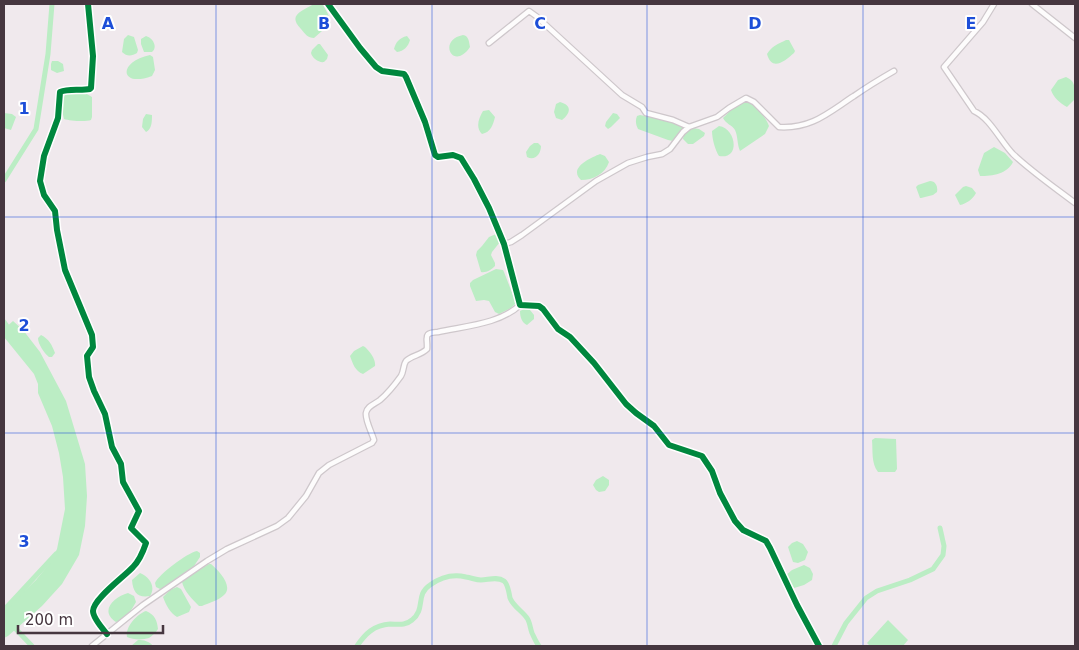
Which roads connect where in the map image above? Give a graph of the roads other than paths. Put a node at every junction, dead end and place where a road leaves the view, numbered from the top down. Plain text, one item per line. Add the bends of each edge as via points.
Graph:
1 (88, 4) edge
2 (328, 4) edge
3 (994, 4) edge
4 (1032, 4) edge
5 (1075, 38) edge
6 (489, 43) dead end
7 (894, 71) dead end
8 (688, 127) junction
9 (1075, 203) edge
10 (504, 244) junction
11 (520, 305) junction
12 (107, 634) junction
13 (92, 646) edge
14 (820, 646) edge

1 - 12 street via 93,56 91,88 60,92 58,118 42,164 40,181 55,211 65,270 92,335 94,347 87,356 89,378 105,414 112,447 121,464 123,482 139,511 131,528 146,543 132,568 94,608 95,618
2 - 10 street via 376,67 406,76 435,156 461,158 489,208
3 - 9 street via 983,22 944,67 974,111 1012,152
4 - 5 street
6 - 8 street via 529,11 646,113
7 - 8 street via 822,118 803,125 779,126 746,98 717,117
8 - 10 street via 670,149 628,163 588,186 522,235
10 - 11 street
11 - 12 street via 494,321 428,334 427,349 407,360 396,382 366,412 374,440 372,443 319,473 306,496 277,526 207,561
11 - 14 street via 543,309 558,329 580,347 626,404 654,426 670,445 702,456 735,521 743,530 766,541
12 - 13 street

